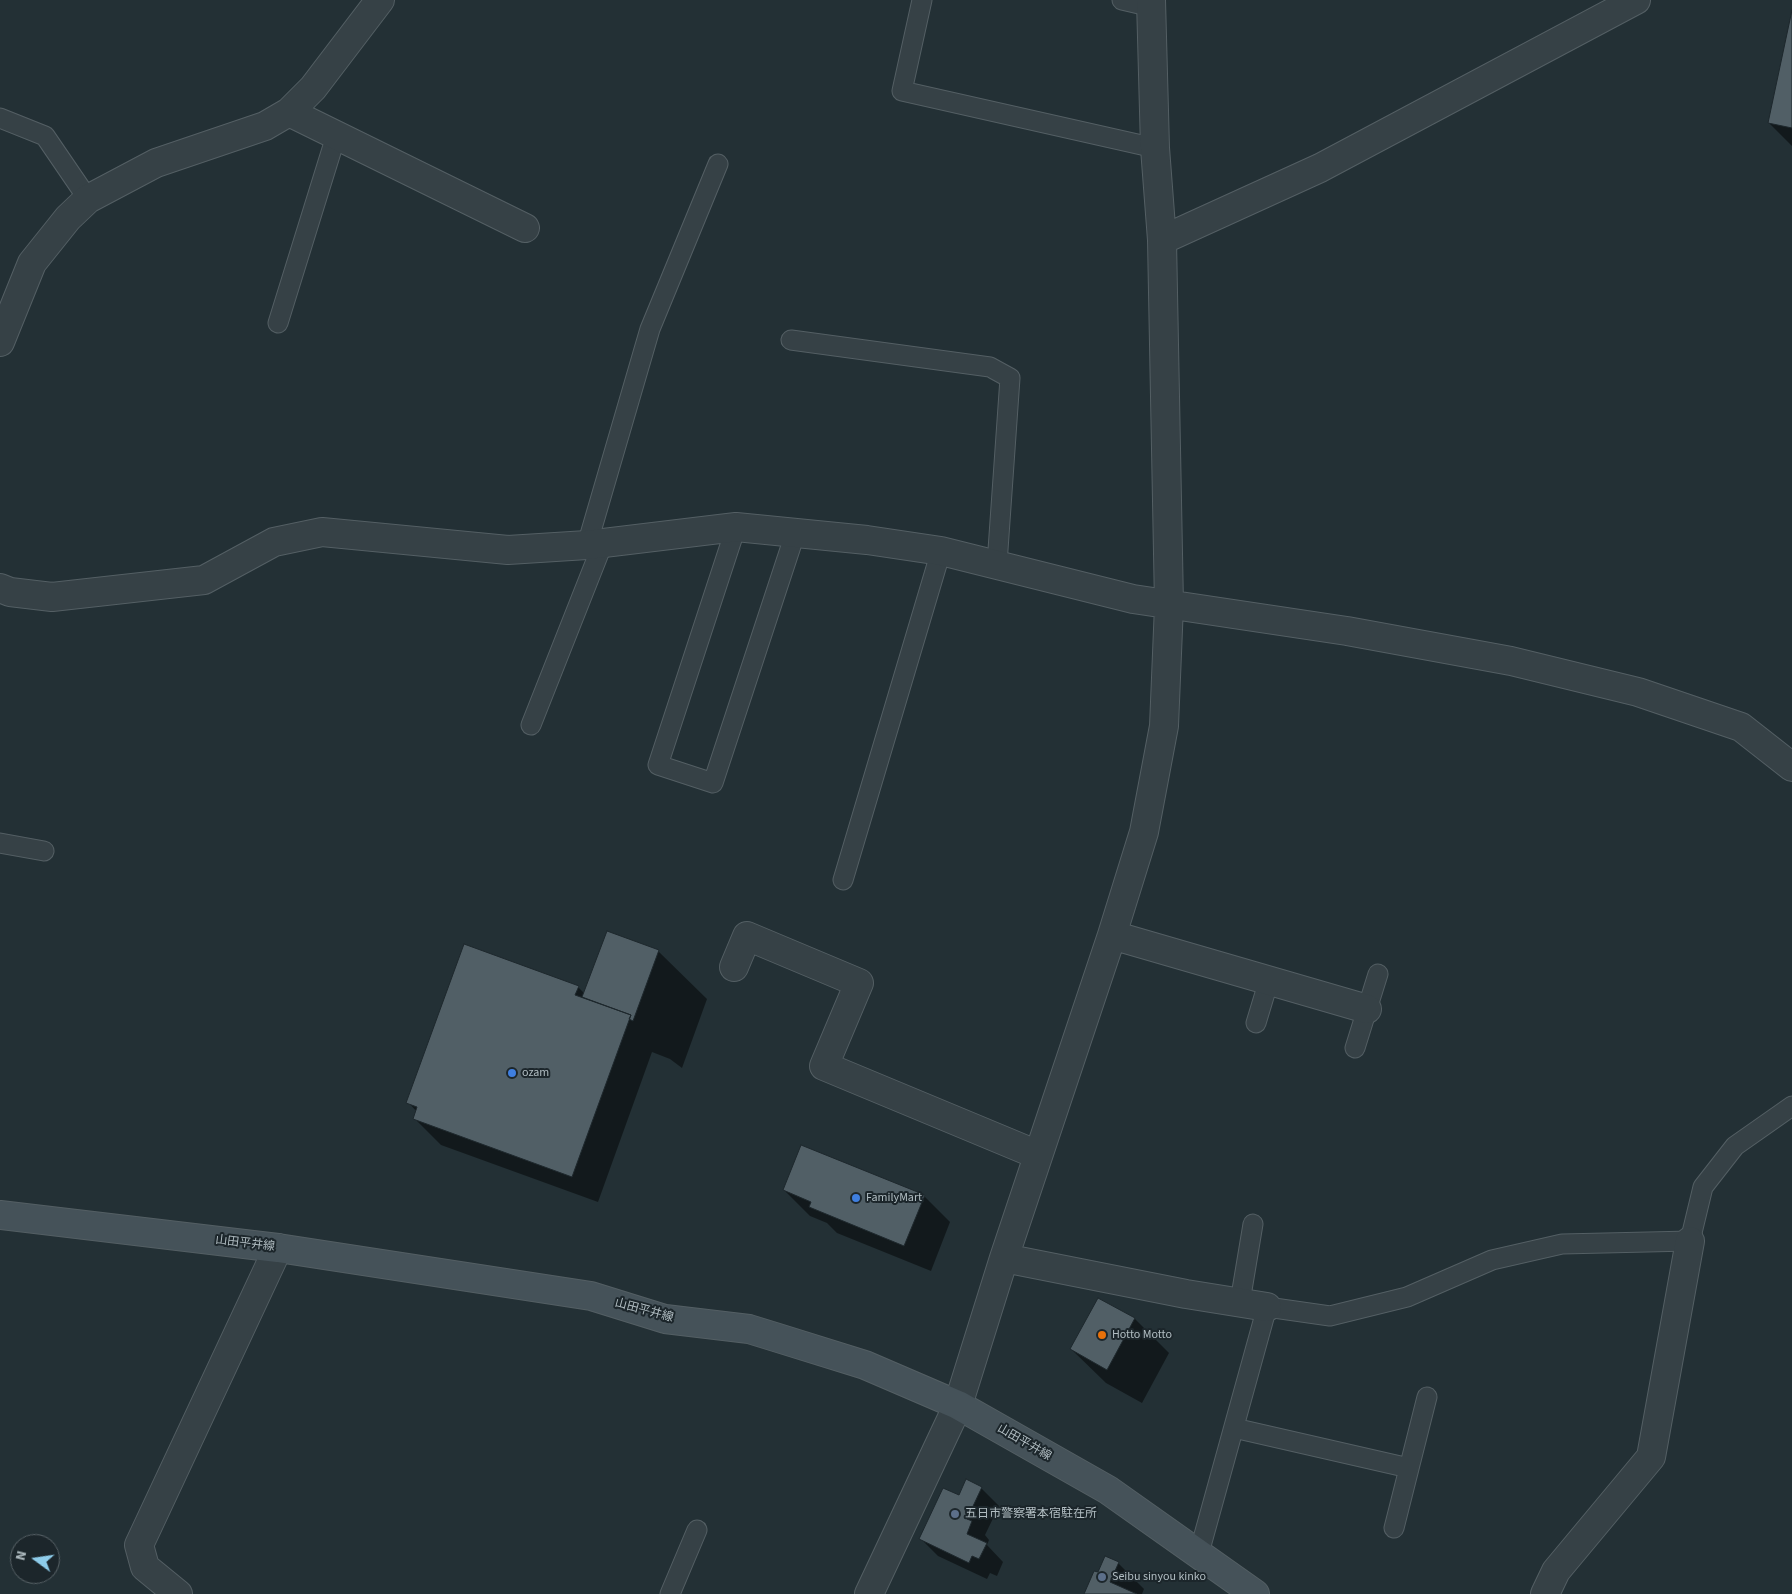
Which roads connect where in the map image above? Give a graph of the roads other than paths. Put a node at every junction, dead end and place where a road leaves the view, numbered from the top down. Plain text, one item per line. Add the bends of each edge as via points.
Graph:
1 (380, 0) edge
2 (922, 0) edge
3 (1122, 0) edge
4 (1636, 0) edge
5 (1151, 4) edge
6 (289, 112) junction
7 (0, 118) edge
8 (336, 136) junction
9 (1155, 148) junction
10 (718, 164) dead end
11 (88, 198) junction
12 (525, 228) dead end
13 (1162, 240) junction
14 (278, 324) dead end
15 (791, 340) dead end
16 (0, 342) edge
17 (736, 527) junction
18 (795, 534) junction
19 (595, 544) junction
20 (941, 551) junction
21 (997, 564) junction
22 (0, 588) edge
23 (1169, 605) junction
24 (531, 725) dead end
25 (1792, 767) edge
26 (0, 843) edge
27 (44, 851) dead end
28 (842, 880) dead end
29 (1112, 935) junction
30 (734, 967) dead end
31 (1378, 974) dead end
32 (1269, 980) junction
33 (1367, 1009) junction
34 (1256, 1023) dead end
35 (1355, 1048) dead end
36 (1792, 1106) edge
37 (1038, 1155) junction
38 (0, 1215) edge
39 (1253, 1224) dead end
40 (1690, 1241) junction
41 (278, 1248) junction
42 (1004, 1258) junction
43 (1240, 1302) junction
44 (1267, 1307) junction
45 (1427, 1397) dead end
46 (958, 1406) junction
47 (1234, 1428) junction
48 (1409, 1468) junction
49 (1394, 1528) dead end
50 (697, 1530) dead end
51 (1199, 1553) junction
52 (178, 1594) edge
53 (670, 1594) edge
54 (869, 1594) edge
55 (1254, 1594) edge
56 (1545, 1594) edge

1 - 6 street via 313,88
2 - 9 lane via 902,91
3 - 5 lane
4 - 13 street via 1320,168
5 - 9 street
6 - 8 street
6 - 11 street via 266,126 156,163
7 - 11 lane via 45,136
8 - 12 street
8 - 14 lane
9 - 13 street
10 - 19 lane via 650,329
11 - 16 street via 32,264
13 - 23 street
15 - 21 lane via 990,367 1010,378
17 - 18 street
17 - 18 lane via 658,765 713,783
17 - 19 street
18 - 20 street
19 - 22 street via 508,550 322,532 274,542 204,580 52,597
19 - 24 lane
20 - 21 street
20 - 28 lane
21 - 23 street via 1132,599
23 - 25 street via 1347,631 1511,661 1638,692 1741,727
23 - 29 street via 1164,726 1144,832
26 - 27 lane
29 - 32 street
29 - 37 street
30 - 37 street via 747,936 858,983 824,1066
31 - 33 lane
32 - 33 street
32 - 34 lane
33 - 35 lane
36 - 40 lane via 1735,1146 1703,1187
37 - 42 street
38 - 41 main road, 山田平井線
39 - 43 lane
40 - 44 lane via 1562,1244 1492,1260 1407,1297 1330,1316
40 - 56 street via 1651,1457 1556,1571
41 - 46 main road, 山田平井線 via 591,1296 665,1319 749,1329 865,1365
41 - 52 street via 139,1545 145,1566
42 - 43 street
42 - 46 street
43 - 44 street
44 - 47 lane
45 - 48 lane
46 - 51 main road, 山田平井線 via 1108,1490
46 - 54 street
47 - 48 lane
47 - 51 lane
48 - 49 lane
50 - 53 lane
51 - 55 main road, 山田平井線

